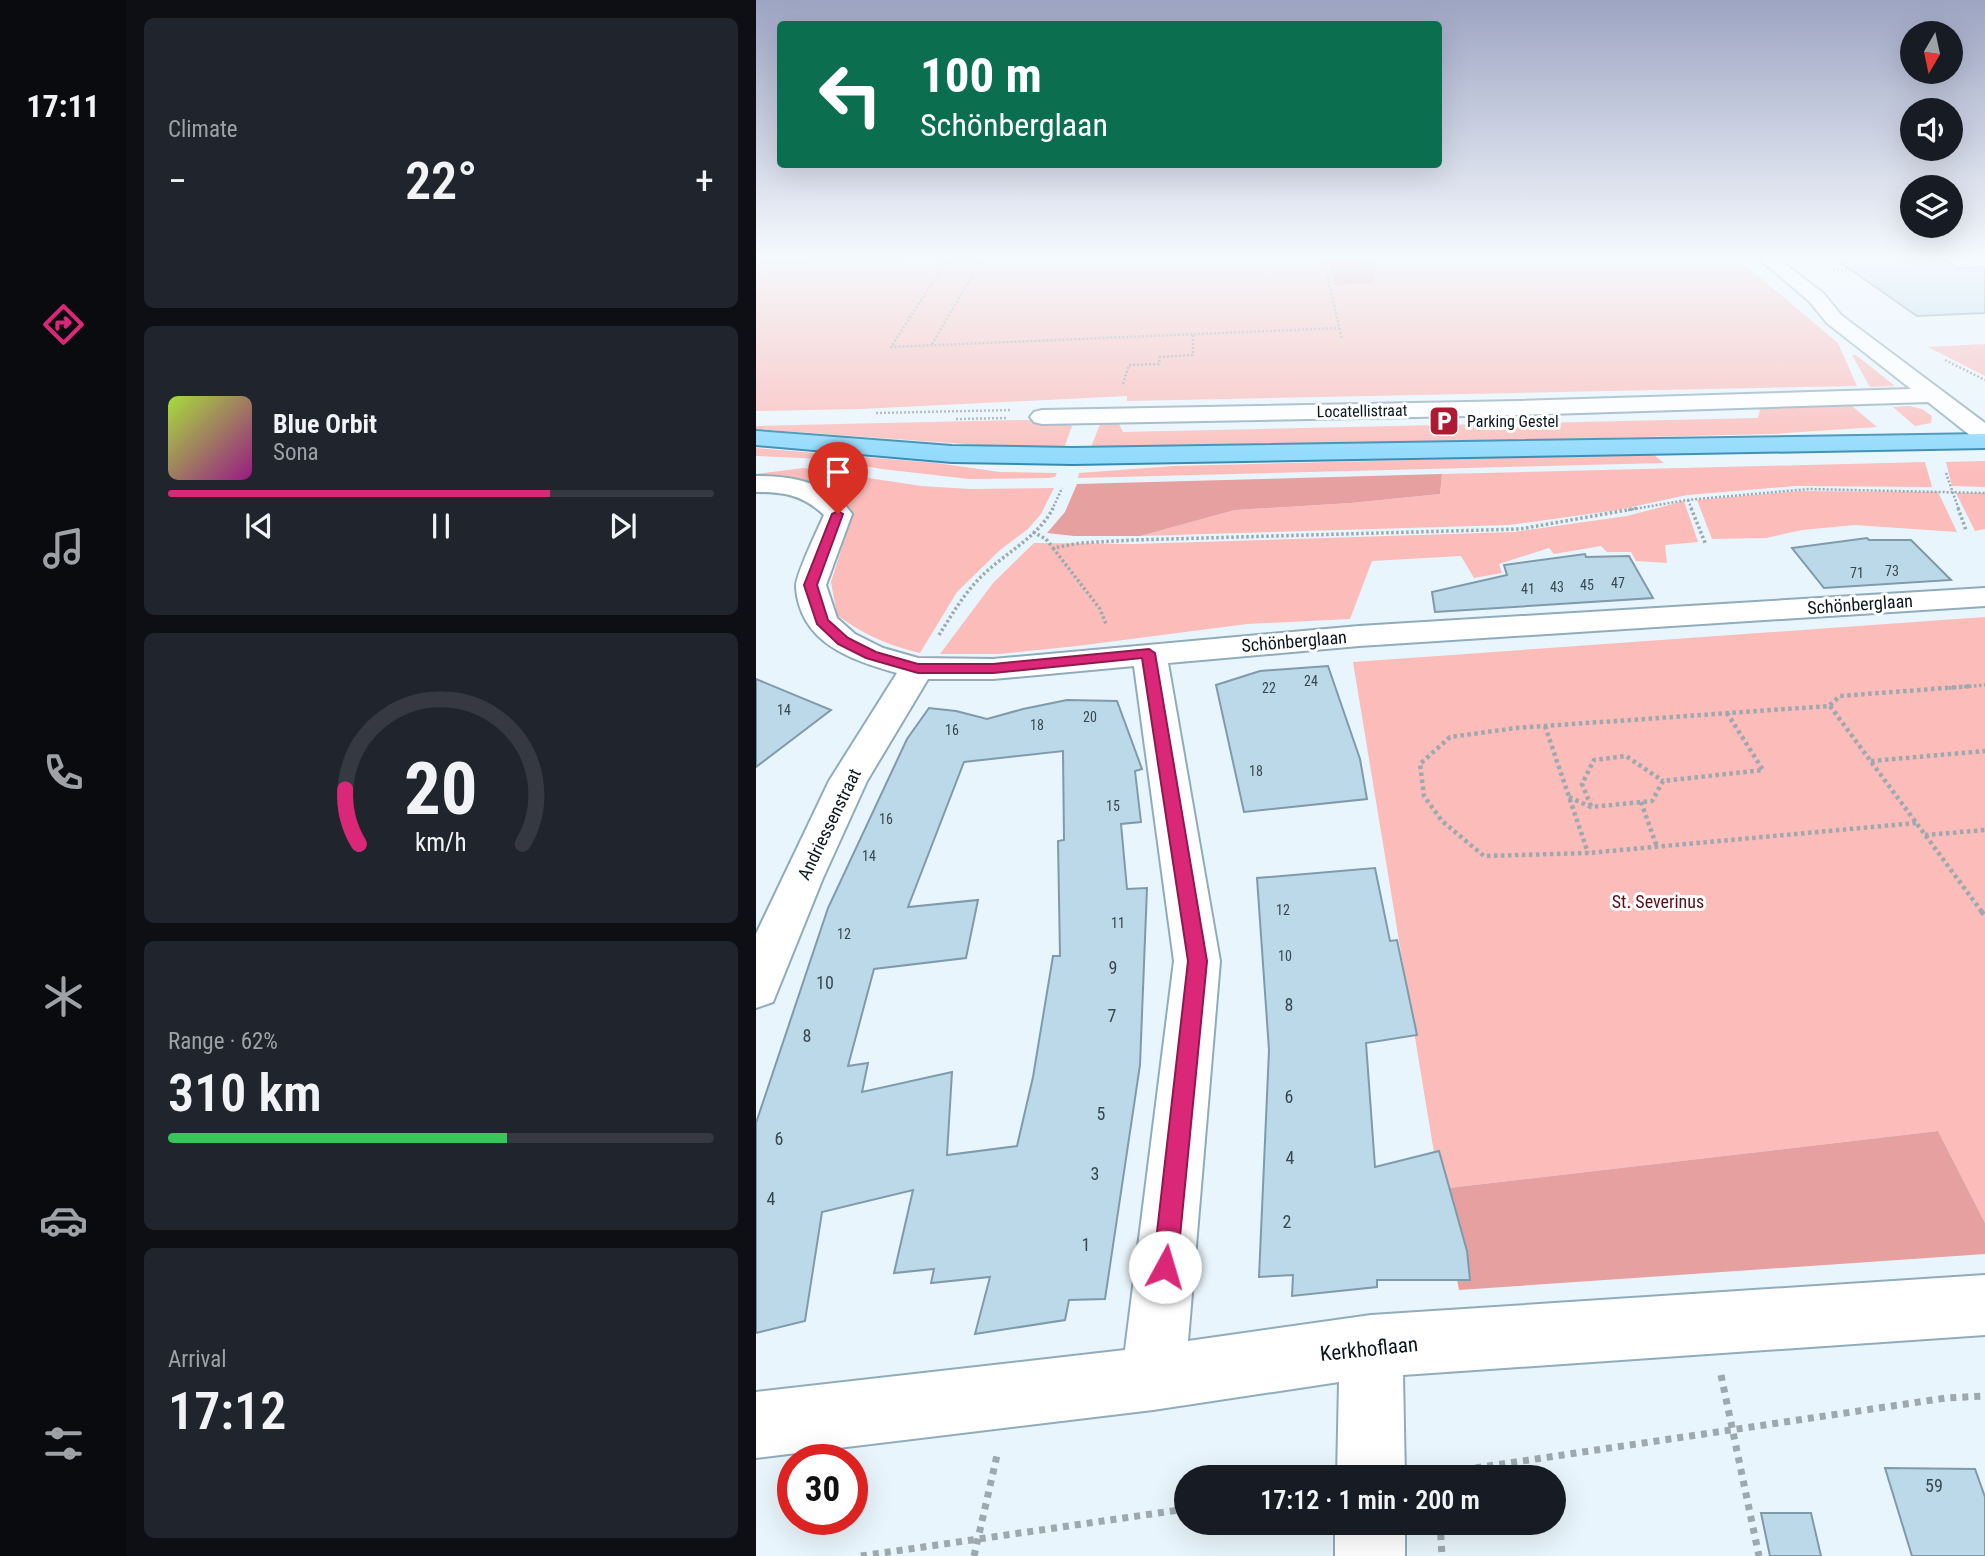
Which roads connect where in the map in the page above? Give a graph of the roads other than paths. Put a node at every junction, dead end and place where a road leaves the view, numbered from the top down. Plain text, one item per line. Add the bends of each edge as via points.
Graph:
1 (1849, 331) edge
2 (1934, 395) junction
3 (1032, 413) road end
4 (1984, 434) edge
5 (756, 438) edge
6 (756, 484) edge
7 (1985, 597) edge
8 (1134, 655) junction
9 (918, 668) junction
10 (756, 988) edge
11 (1985, 1305) edge
12 (1371, 1346) junction
13 (1153, 1378) junction
14 (756, 1425) edge
15 (1371, 1465) edge
16 (1370, 1535) edge
17 (1370, 1556) edge

1 - 2 street
2 - 3 street, Locatellistraat via 1573,407
2 - 4 street
4 - 5 main road via 1838,445 1203,455 1115,466 1032,468 991,465 952,454
6 - 9 street, Schönberglaan via 814,491 838,514 811,585 822,621 843,641 871,655
7 - 8 street, Schönberglaan via 1385,634
8 - 9 street, Schönberglaan via 993,669
8 - 13 street via 1197,961
9 - 10 street, Andriessenstraat via 848,781
11 - 12 street, Kerkhoflaan
12 - 13 street, Kerkhoflaan
12 - 15 street
13 - 14 street, Kerkhoflaan
16 - 17 street

